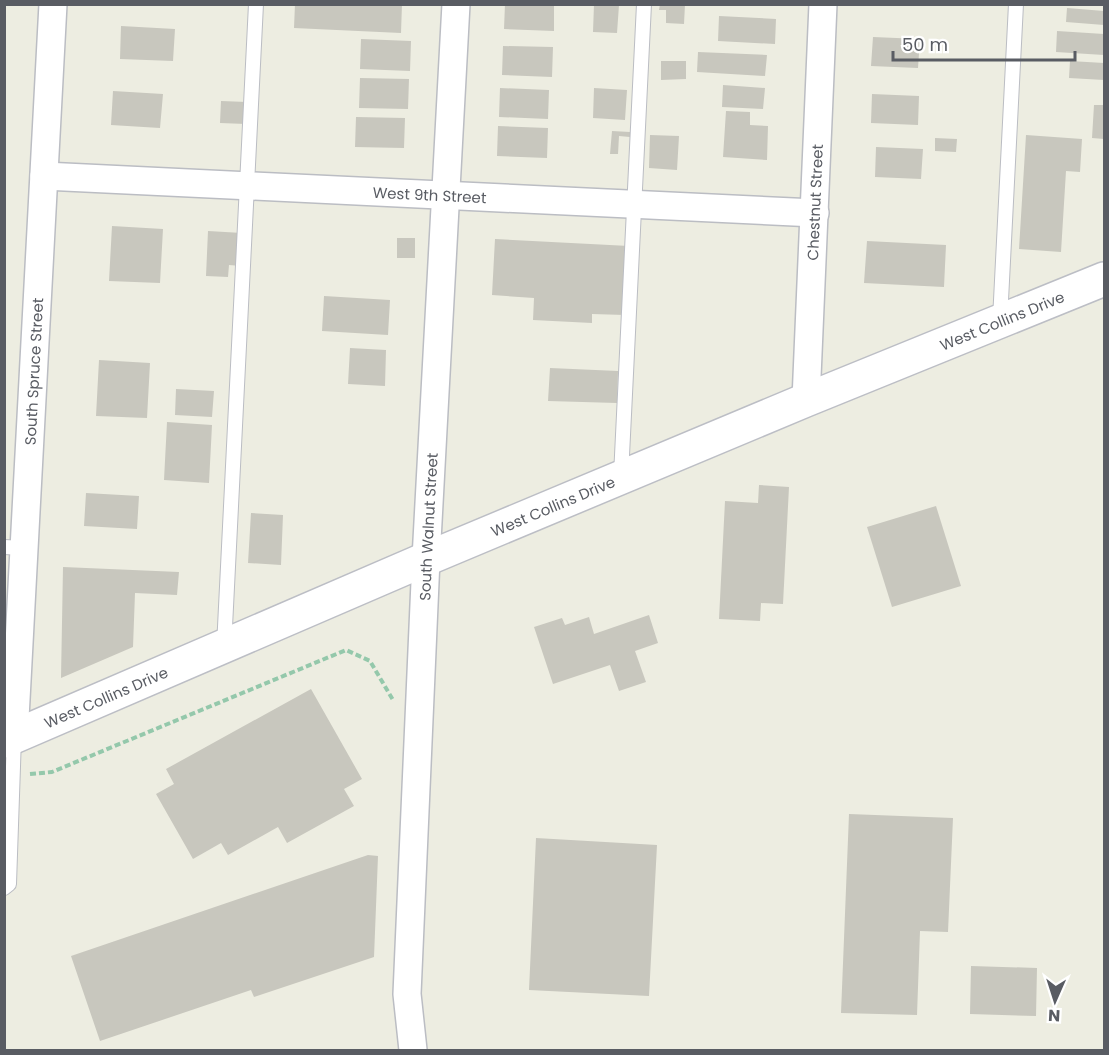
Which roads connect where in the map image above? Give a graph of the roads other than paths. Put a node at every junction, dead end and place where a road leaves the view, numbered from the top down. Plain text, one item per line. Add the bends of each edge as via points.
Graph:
1 (53, 4) edge
2 (256, 4) edge
3 (456, 4) edge
4 (644, 4) edge
5 (823, 4) edge
6 (1016, 4) edge
7 (44, 176) junction
8 (247, 186) junction
9 (446, 196) junction
10 (634, 205) junction
11 (815, 213) junction
12 (1104, 279) edge
13 (1000, 322) junction
14 (806, 400) junction
15 (621, 478) junction
16 (14, 548) edge
17 (426, 559) junction
18 (224, 648) junction
19 (9, 739) edge
20 (4, 888) edge
21 (413, 1050) edge

1 - 7 street, South Spruce Street
2 - 8 lane
3 - 9 street, South Walnut Street
4 - 10 lane
5 - 11 street, Chestnut Street
6 - 13 lane
7 - 8 street, West 9th Street
7 - 16 street, South Spruce Street
8 - 9 street, West 9th Street
8 - 18 lane
9 - 10 street, West 9th Street
9 - 17 street, South Walnut Street
10 - 11 street, West 9th Street
10 - 15 lane
11 - 14 street, Chestnut Street
12 - 13 main road, West Collins Drive
13 - 14 main road, West Collins Drive
14 - 15 main road, West Collins Drive
15 - 17 main road, West Collins Drive
16 - 19 street, South Spruce Street
17 - 18 main road, West Collins Drive
17 - 21 street, South Walnut Street via 407,994
18 - 19 main road, West Collins Drive
19 - 20 lane via 13,780 9,884

